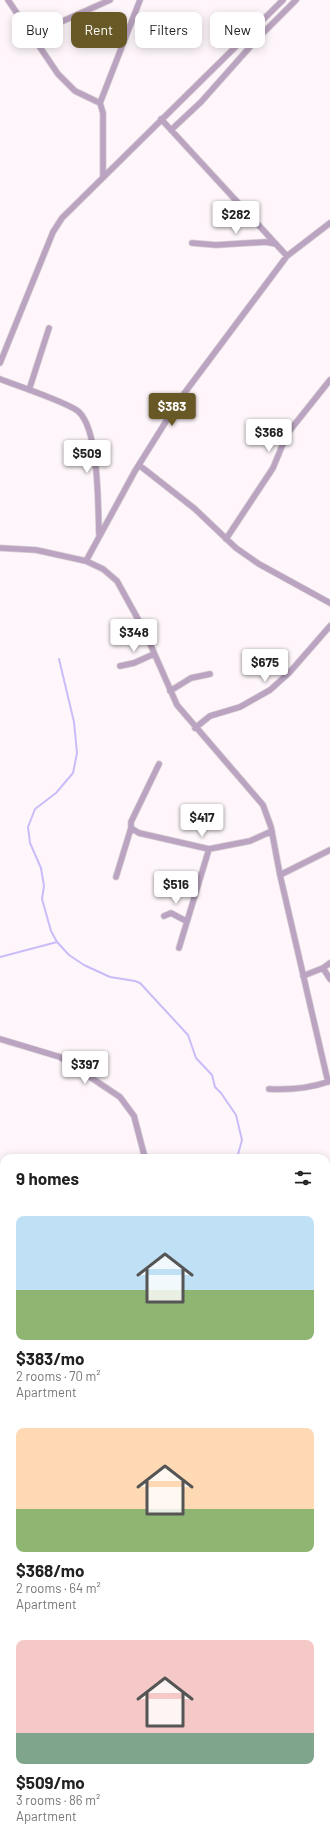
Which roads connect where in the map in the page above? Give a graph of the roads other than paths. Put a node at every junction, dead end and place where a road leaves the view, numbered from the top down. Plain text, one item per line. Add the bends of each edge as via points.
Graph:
1 (8, 0) edge
2 (110, 0) edge
3 (140, 0) edge
4 (283, 0) edge
5 (296, 0) edge
6 (16, 12) edge
7 (63, 21) edge
8 (40, 48) edge
9 (100, 103) junction
10 (161, 119) junction
11 (171, 130) junction
12 (103, 177) junction
13 (330, 223) edge
14 (192, 243) dead end
15 (276, 244) junction
16 (287, 256) junction
17 (49, 328) dead end
18 (0, 363) edge
19 (0, 379) edge
20 (330, 380) edge
21 (28, 390) junction
22 (139, 465) junction
23 (99, 536) junction
24 (226, 539) junction
25 (0, 548) edge
26 (86, 561) junction
27 (330, 603) edge
28 (330, 626) edge
29 (154, 654) junction
30 (120, 666) dead end
31 (210, 674) dead end
32 (170, 691) junction
33 (195, 728) junction
34 (159, 764) dead end
35 (131, 828) junction
36 (272, 831) junction
37 (209, 849) junction
38 (330, 850) edge
39 (280, 874) junction
40 (116, 877) dead end
41 (164, 916) dead end
42 (186, 921) junction
43 (179, 948) dead end
44 (330, 963) edge
45 (323, 968) junction
46 (303, 976) junction
47 (330, 979) edge
48 (0, 1039) edge
49 (329, 1081) edge
50 (269, 1089) dead end
51 (144, 1154) edge

1 - 6 street
2 - 7 street
3 - 9 street
4 - 10 street
5 - 11 street via 201,102
8 - 9 street via 58,74 75,91
9 - 12 street via 103,113
10 - 11 street
10 - 12 street
11 - 15 street
12 - 18 street via 62,218 55,229
13 - 16 street
14 - 15 street
15 - 16 street
16 - 22 street via 180,399
17 - 21 street
19 - 21 street
20 - 24 street via 287,434 273,468
21 - 23 street via 79,411 88,427 96,474
22 - 23 street
22 - 24 street via 195,509
23 - 26 street
24 - 27 street via 259,564
25 - 26 street via 36,550
26 - 29 street via 103,569 117,581
28 - 33 street via 289,673 270,690 240,707 210,716
29 - 30 street
29 - 32 street
31 - 32 street via 191,678
32 - 33 street via 177,705
33 - 36 street via 263,805
34 - 35 street via 131,822
35 - 37 street via 139,833
35 - 40 street
36 - 37 street via 250,840
36 - 39 street
37 - 42 street
38 - 39 street
39 - 46 street
41 - 42 street via 171,913
42 - 43 street
44 - 45 street
45 - 46 street
45 - 47 street
46 - 49 street
48 - 51 street via 60,1057 120,1097 134,1116
49 - 50 street via 282,1090

